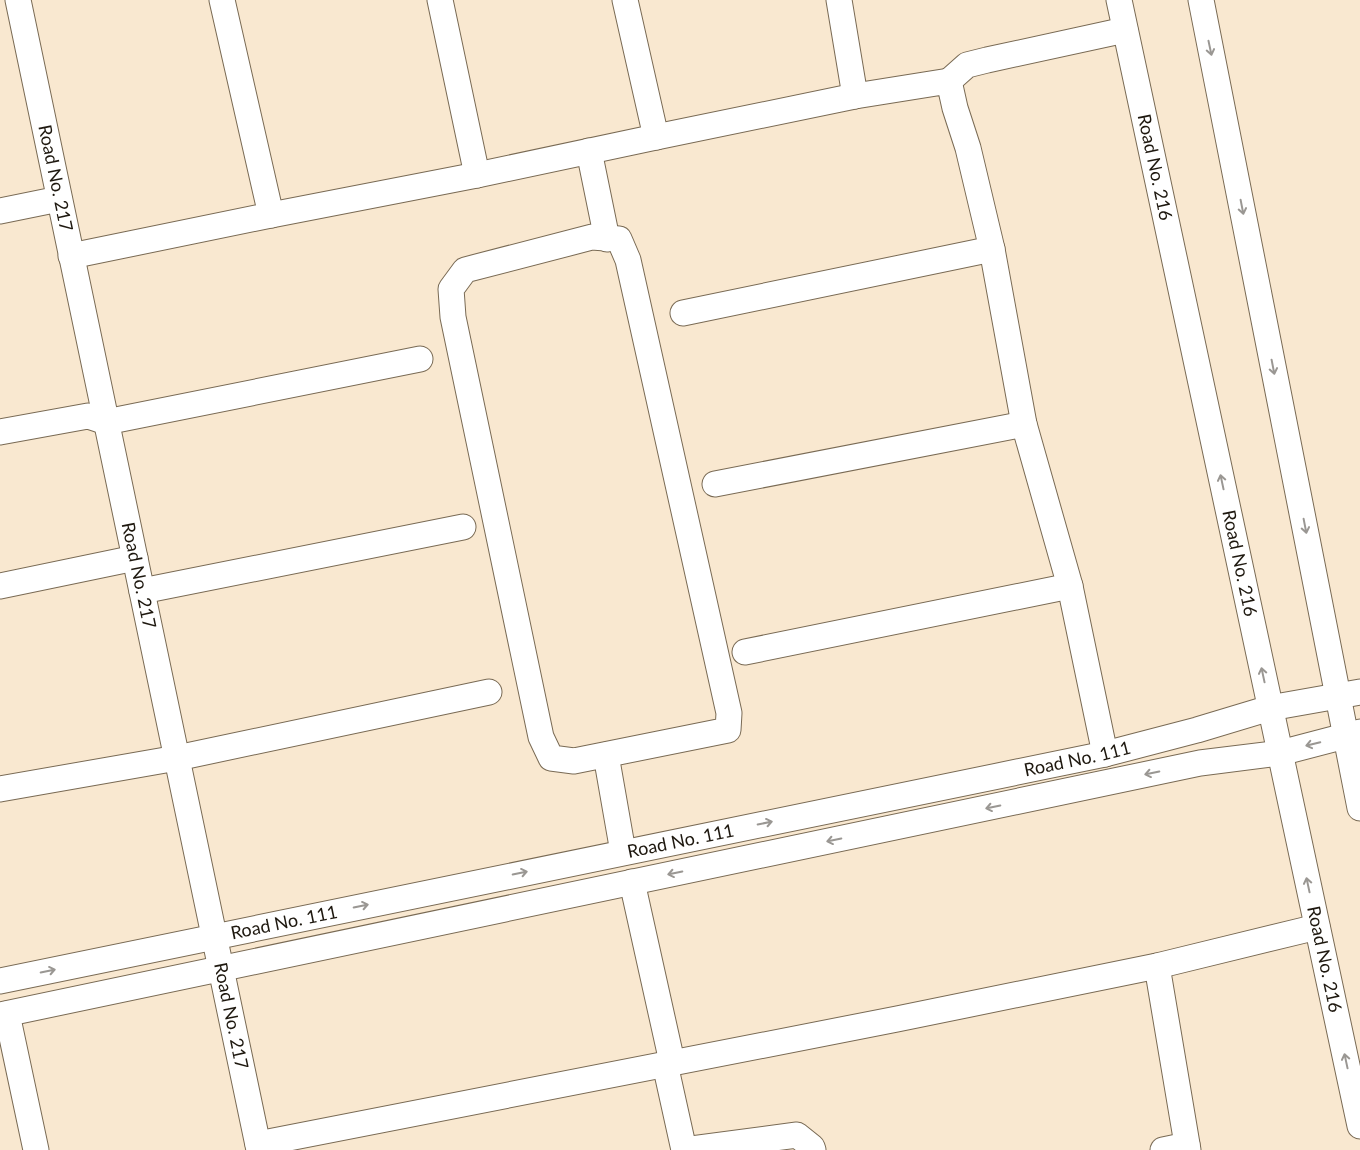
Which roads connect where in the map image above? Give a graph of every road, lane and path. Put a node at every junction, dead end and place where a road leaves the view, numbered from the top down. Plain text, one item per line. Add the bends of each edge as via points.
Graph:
1 (18, 0) edge
2 (222, 0) edge
3 (440, 0) edge
4 (625, 0) edge
5 (839, 0) edge
6 (1119, 0) edge
7 (1201, 0) edge
8 (1125, 30) junction
9 (949, 82) junction
10 (855, 96) junction
11 (656, 137) junction
12 (589, 151) junction
13 (477, 175) junction
14 (59, 199) junction
15 (0, 211) edge
16 (271, 215) junction
17 (607, 239) junction
18 (992, 249) junction
19 (71, 256) junction
20 (683, 313) dead end
21 (420, 359) dead end
22 (106, 422) junction
23 (1024, 424) junction
24 (0, 432) edge
25 (714, 484) dead end
26 (463, 527) dead end
27 (134, 558) junction
28 (0, 586) edge
29 (1070, 586) junction
30 (142, 591) junction
31 (745, 652) dead end
32 (489, 692) dead end
33 (1349, 694) edge
34 (1270, 708) junction
35 (1353, 734) edge
36 (1280, 753) junction
37 (1105, 754) junction
38 (606, 755) junction
39 (177, 758) junction
40 (0, 789) edge
41 (1360, 808) edge
42 (623, 852) junction
43 (632, 882) junction
44 (1317, 927) junction
45 (214, 936) junction
46 (1157, 966) junction
47 (221, 969) junction
48 (0, 981) edge
49 (4, 1014) edge
50 (668, 1063) junction
51 (1360, 1126) edge
52 (259, 1147) edge
53 (1188, 1147) edge
54 (36, 1150) edge
55 (813, 1150) edge
56 (1163, 1150) edge

1 - 14 street, Road No. 217
2 - 16 street
3 - 13 street
4 - 11 street
5 - 10 street
6 - 8 street, Road No. 216
7 -> 33 street
8 - 9 street via 967,65
34 -> 8 street, Road No. 216
9 - 10 street
9 - 18 street
10 - 11 street
11 - 12 street
12 - 13 street
12 - 17 street
13 - 16 street
14 - 15 street
14 - 19 street, Road No. 217
16 - 19 street
17 - 38 street via 619,239 628,260 729,713 728,730
17 - 38 street via 592,238 465,270 451,290 453,317 541,737 551,758 574,761
18 - 20 street
18 - 23 street
19 - 22 street, Road No. 217
21 - 22 street
22 - 24 street via 88,416
22 - 27 street, Road No. 217
23 - 25 street
23 - 29 street
26 - 30 street
27 - 28 street
27 - 30 street, Road No. 217
29 - 31 street
29 - 37 street
30 - 39 street, Road No. 217
32 - 39 street
33 - 34 street, Road No. 111
33 - 35 street
34 - 36 street, Road No. 216
34 - 37 street, Road No. 111
35 -> 36 street, Road No. 111
35 - 41 street
36 -> 43 street, Road No. 111 via 1200,763
44 -> 36 street, Road No. 216
42 -> 37 street, Road No. 111
38 - 42 street
39 - 40 street
39 - 45 street, Road No. 217
45 -> 42 street, Road No. 111
43 - 47 street, Road No. 111
43 - 50 street
44 - 46 street
51 -> 44 street, Road No. 216
45 - 47 street, Road No. 217
48 -> 45 street, Road No. 111
46 - 50 street
46 - 53 street
47 - 49 street, Road No. 111
47 - 52 street, Road No. 217
49 - 54 street
50 - 52 street
50 - 55 street via 684,1150 797,1135
53 - 56 street

